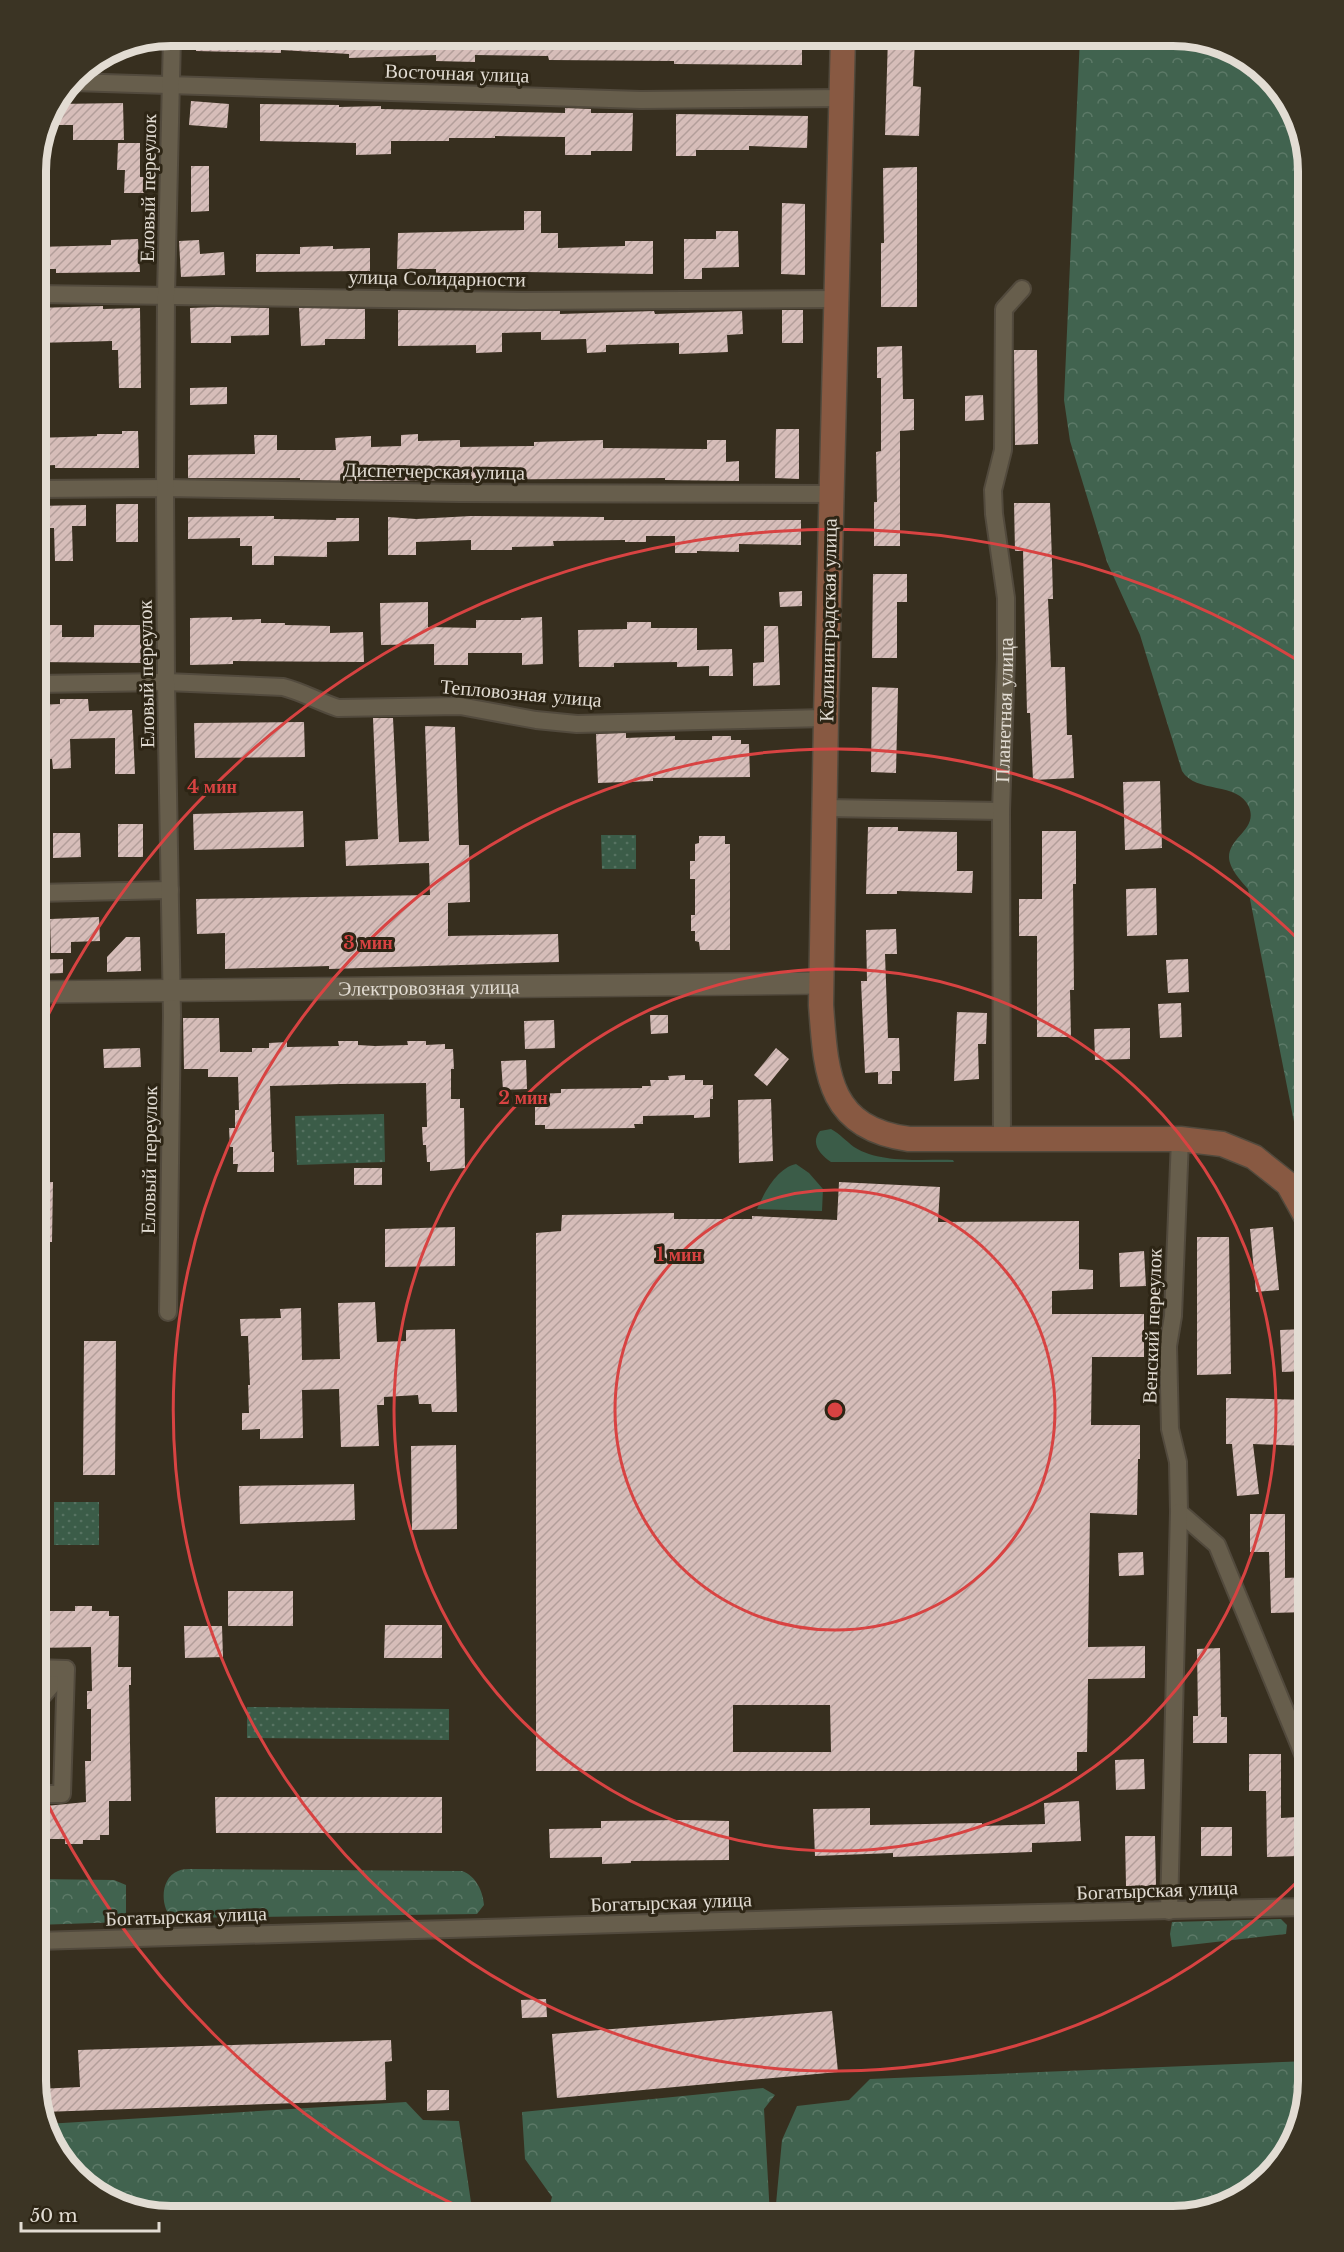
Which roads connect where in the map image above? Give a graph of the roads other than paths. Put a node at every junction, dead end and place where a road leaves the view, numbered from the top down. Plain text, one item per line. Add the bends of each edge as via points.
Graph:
1 (172, 46) edge
2 (843, 47) edge
3 (84, 82) edge
4 (171, 85) junction
5 (842, 98) junction
6 (1022, 289) dead end
7 (47, 294) edge
8 (166, 295) junction
9 (837, 299) junction
10 (165, 488) junction
11 (47, 489) edge
12 (831, 494) junction
13 (166, 682) junction
14 (47, 684) edge
15 (826, 718) junction
16 (825, 808) junction
17 (1001, 811) junction
18 (170, 890) junction
19 (47, 893) edge
20 (822, 983) junction
21 (47, 992) edge
22 (171, 992) junction
23 (1180, 1139) junction
24 (1002, 1140) junction
25 (1298, 1202) edge
26 (168, 1312) dead end
27 (1179, 1512) junction
28 (46, 1668) edge
29 (66, 1669) junction
30 (46, 1691) edge
31 (1298, 1742) edge
32 (46, 1794) edge
33 (1298, 1907) edge
34 (1169, 1911) junction
35 (46, 1941) edge

1 - 4 street, Еловый переулок
2 - 5 main road, Калининградская улица
3 - 4 street, Восточная улица
4 - 5 street, Восточная улица via 641,100
4 - 8 street, Еловый переулок
5 - 9 main road, Калининградская улица
6 - 17 street, Планетная улица via 1004,309 1003,450 993,490 1006,598
7 - 8 street, улица Солидарности
8 - 9 street, улица Солидарности via 522,301
8 - 10 street, Еловый переулок
9 - 12 main road, Калининградская улица
10 - 11 street, Диспетчерская улица
10 - 12 street, Диспетчерская улица
10 - 13 street, Еловый переулок
12 - 15 main road, Калининградская улица
13 - 14 street, Тепловозная улица
13 - 15 street, Тепловозная улица via 283,687 338,708 460,706 577,724
13 - 18 street, Еловый переулок
15 - 16 main road, Калининградская улица
16 - 17 street
16 - 20 main road, Калининградская улица
17 - 24 street, Планетная улица
18 - 19 street
18 - 22 street, Еловый переулок
20 - 22 street, Электровозная улица
20 - 24 main road, Калининградская улица via 828,1077 850,1113 897,1137
21 - 22 street, Электровозная улица
22 - 26 street, Еловый переулок
23 - 24 main road
23 - 25 main road via 1222,1143 1254,1157 1288,1184
23 - 27 street, Венский переулок via 1173,1316 1168,1346 1170,1429 1178,1462
27 - 31 street via 1217,1545
27 - 34 street, Венский переулок
28 - 29 street
29 - 30 street
29 - 32 street via 62,1794
33 - 34 street, Богатырская улица
34 - 35 street, Богатырская улица

